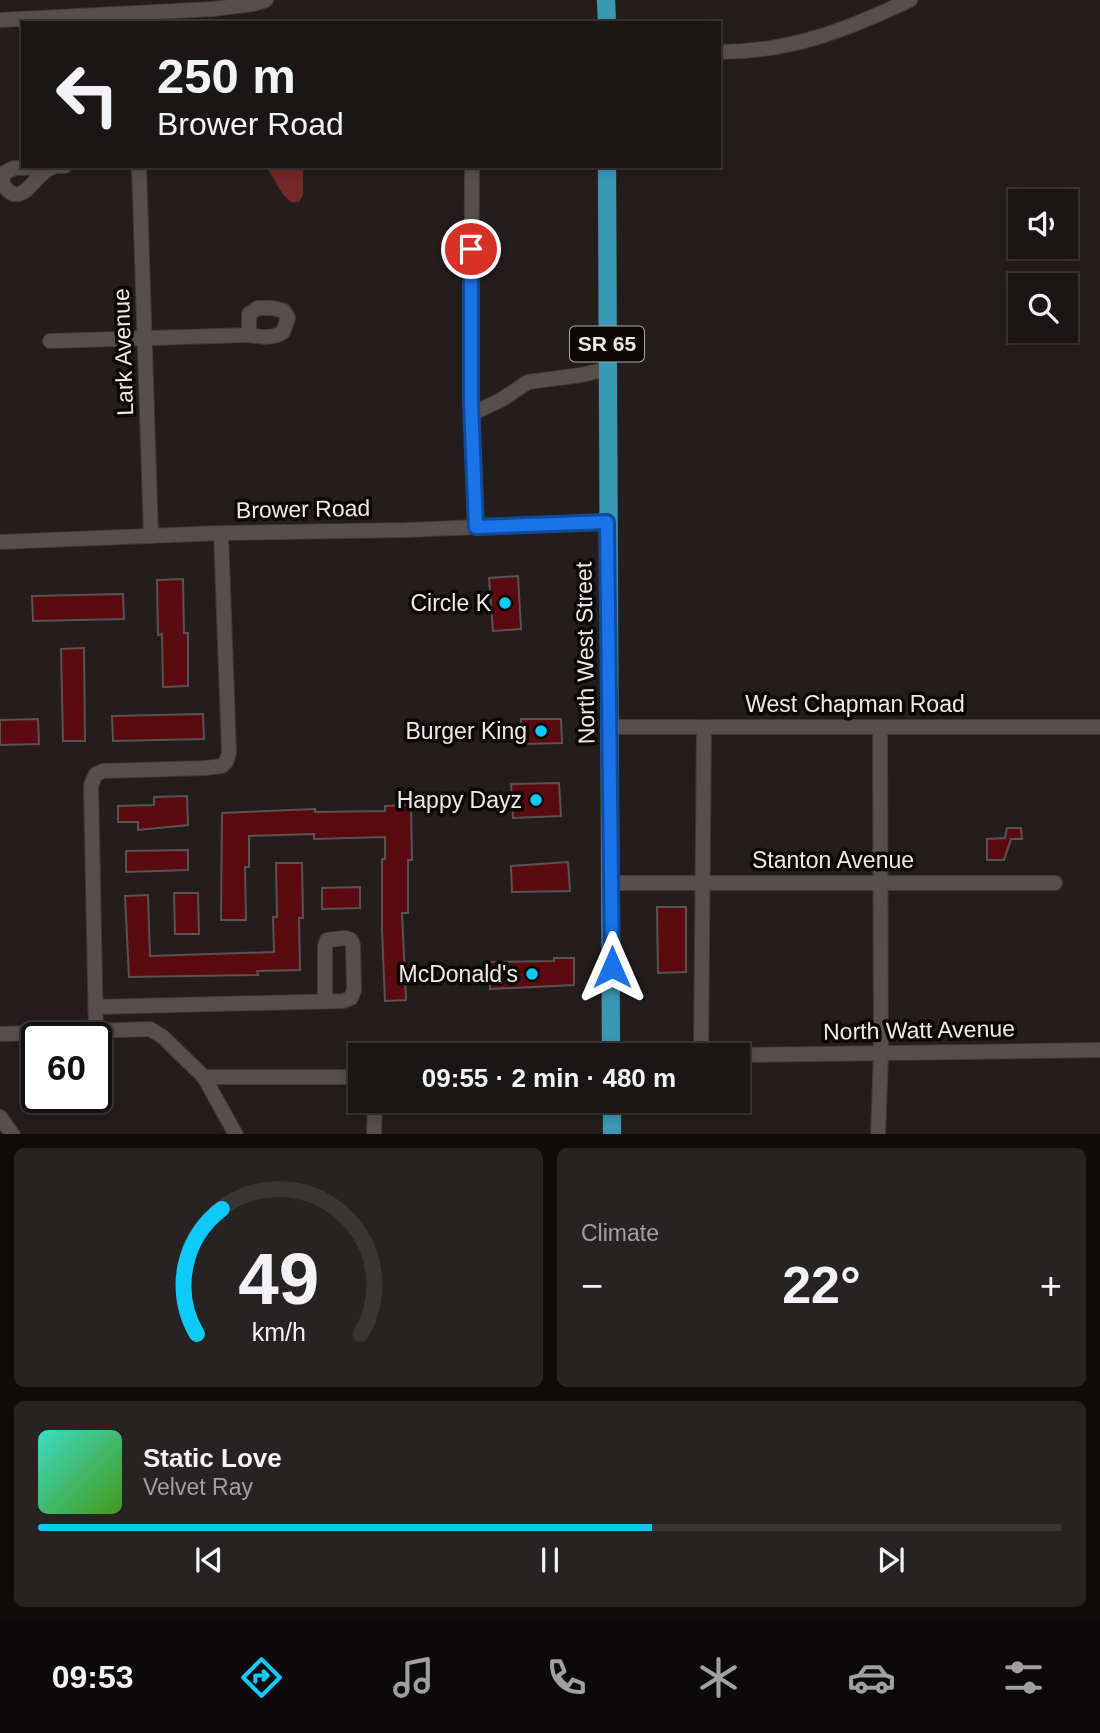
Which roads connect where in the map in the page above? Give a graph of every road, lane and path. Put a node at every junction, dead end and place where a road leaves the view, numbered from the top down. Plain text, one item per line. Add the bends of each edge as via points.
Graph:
1 (266, 0) edge
2 (606, 0) edge
3 (910, 0) edge
4 (212, 5) edge
5 (134, 18) edge
6 (0, 20) edge
7 (607, 21) edge
8 (721, 52) edge
9 (21, 168) edge
10 (51, 168) edge
11 (139, 168) edge
12 (472, 168) edge
13 (607, 168) edge
14 (249, 335) dead end
15 (145, 338) junction
16 (50, 341) dead end
17 (607, 369) junction
18 (471, 414) junction
19 (607, 522) junction
20 (476, 527) junction
21 (221, 533) junction
22 (151, 536) junction
23 (0, 542) edge
24 (611, 727) junction
25 (704, 727) junction
26 (880, 727) junction
27 (1100, 727) edge
28 (612, 883) junction
29 (704, 883) junction
30 (880, 883) junction
31 (1055, 883) dead end
32 (325, 1001) dead end
33 (96, 1007) junction
34 (96, 1022) edge
35 (112, 1030) edge
36 (21, 1033) edge
37 (0, 1034) edge
38 (611, 1043) edge
39 (701, 1043) edge
40 (1100, 1050) edge
41 (881, 1054) junction
42 (750, 1055) edge
43 (204, 1077) junction
44 (348, 1077) edge
45 (375, 1113) edge
46 (612, 1113) edge
47 (0, 1117) edge
48 (12, 1134) edge
49 (235, 1134) edge
50 (374, 1134) edge
51 (612, 1134) edge
52 (878, 1134) edge

1 - 4 street
2 - 7 main road
3 - 8 street via 816,40 781,48
4 - 5 street
5 - 6 street
9 - 10 street via 4,173 2,183 18,195
11 - 15 street, Lark Avenue
12 - 18 street
13 - 17 main road, North West Street / SR 65
14 - 15 street
15 - 16 street
15 - 22 street, Lark Avenue
17 - 18 street via 528,382
17 - 19 main road, North West Street / SR 65
18 - 20 street
19 - 20 street, Brower Road
19 - 24 main road, North West Street / SR 65
20 - 21 street, Brower Road
21 - 22 street, Brower Road
21 - 33 street via 229,753 222,766 96,774 91,801
22 - 23 street, Brower Road
24 - 25 street, West Chapman Road
24 - 28 main road, North West Street / SR 65
25 - 26 street, West Chapman Road
25 - 29 street
26 - 27 street, West Chapman Road
26 - 30 street
28 - 29 street, Stanton Avenue
28 - 38 main road, North West Street / SR 65
29 - 30 street, Stanton Avenue
29 - 39 street
30 - 31 street, Stanton Avenue
30 - 41 street
32 - 33 street via 325,946 327,940 345,937 354,945 354,990 351,998 343,1001
33 - 34 street
35 - 43 street via 150,1029
36 - 37 street
40 - 41 street, North Watt Avenue
41 - 42 street, North Watt Avenue
41 - 52 street
43 - 44 street
43 - 49 street
45 - 50 street
46 - 51 main road
47 - 48 street

